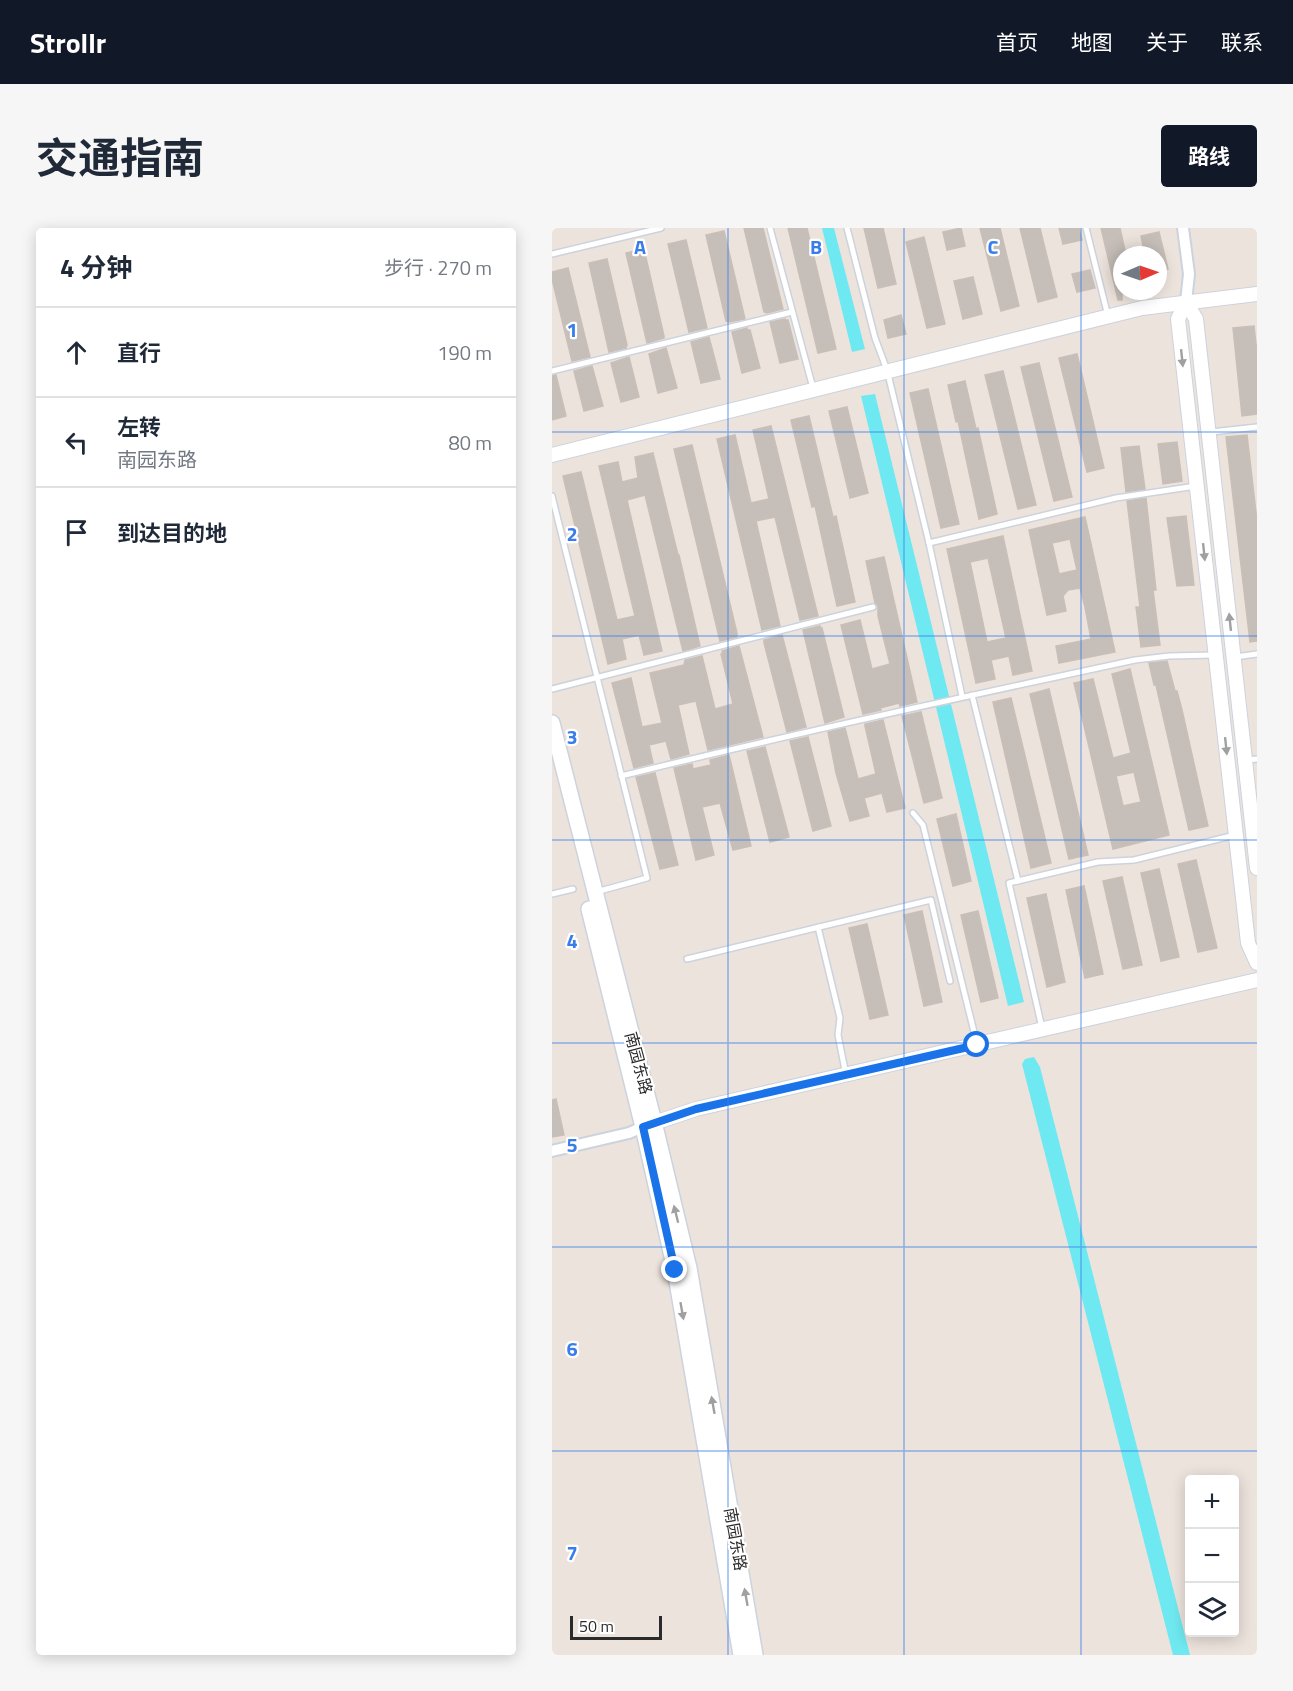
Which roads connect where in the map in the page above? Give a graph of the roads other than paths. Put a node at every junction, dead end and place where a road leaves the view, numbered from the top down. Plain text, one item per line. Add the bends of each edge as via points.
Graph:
1 (661, 228) edge
2 (770, 228) edge
3 (847, 228) edge
4 (1086, 228) edge
5 (1183, 228) edge
6 (552, 254) edge
7 (1257, 294) edge
8 (1186, 302) junction
9 (792, 312) junction
10 (1108, 316) junction
11 (887, 370) junction
12 (552, 371) edge
13 (813, 388) junction
14 (1257, 427) edge
15 (1209, 432) junction
16 (552, 455) edge
17 (1197, 486) junction
18 (552, 496) edge
19 (929, 543) junction
20 (873, 607) dead end
21 (1257, 654) edge
22 (1215, 655) junction
23 (1233, 657) junction
24 (597, 677) junction
25 (552, 689) edge
26 (972, 695) junction
27 (962, 696) junction
28 (552, 723) edge
29 (1251, 760) edge
30 (552, 764) edge
31 (621, 776) junction
32 (913, 813) dead end
33 (1236, 835) junction
34 (1257, 862) edge
35 (1257, 868) edge
36 (1018, 881) junction
37 (573, 889) dead end
38 (595, 892) junction
39 (552, 894) edge
40 (818, 927) junction
41 (687, 959) dead end
42 (1257, 963) edge
43 (1257, 980) edge
44 (950, 981) dead end
45 (1042, 1030) junction
46 (977, 1045) junction
47 (846, 1075) junction
48 (649, 1125) junction
49 (552, 1151) edge
50 (741, 1655) edge
51 (755, 1655) edge

1 - 6 lane
2 - 9 lane
3 - 11 lane
4 - 10 lane
5 - 8 street via 1189,274
7 - 8 street
8 - 10 street
8 - 15 street via 1196,319
8 -> 17 street via 1178,319
9 - 12 lane
9 - 13 lane
10 - 11 street
11 - 13 street
11 - 19 lane
13 - 16 street
14 - 15 lane
23 -> 15 street
17 - 19 lane via 1116,498
17 -> 22 street
18 - 24 lane
19 - 27 lane
20 - 24 lane
21 - 23 lane
22 - 23 street
22 - 26 lane via 1135,660
22 -> 33 street
23 - 29 street
24 - 25 lane
24 - 31 lane
26 - 27 lane
26 - 36 lane
27 - 31 lane
28 - 38 main road, 南园东路
29 - 34 street
30 - 48 main road, 南园东路
31 - 38 lane via 647,878
32 - 46 lane via 923,825
33 - 36 lane via 1134,860 1098,862
33 - 42 street via 1248,943
34 - 35 street
36 - 45 lane via 1009,883
37 - 39 lane
38 - 48 main road, 南园东路
40 - 41 lane
40 - 44 lane via 931,900
40 - 47 lane via 840,1018 838,1035
43 - 45 street
45 - 46 street
46 - 47 street
47 - 48 street via 696,1109
48 - 49 street
48 -> 50 main road, 南园东路
51 -> 48 main road, 南园东路 via 689,1268

